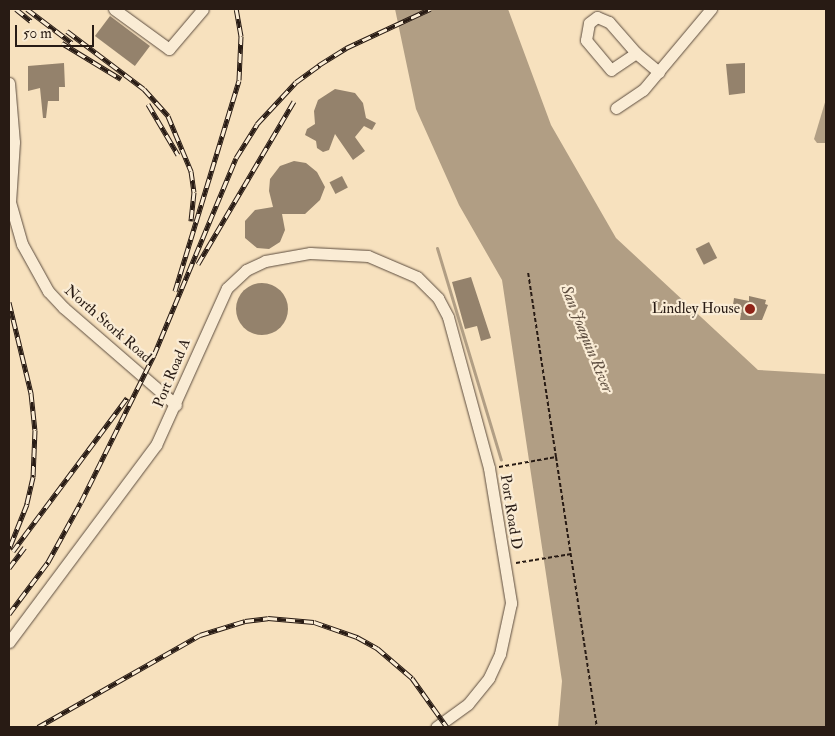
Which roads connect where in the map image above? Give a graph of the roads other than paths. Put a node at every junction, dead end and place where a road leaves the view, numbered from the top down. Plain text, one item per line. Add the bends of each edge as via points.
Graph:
1 (114, 9) edge
2 (203, 9) edge
3 (711, 9) edge
4 (636, 53) junction
5 (659, 72) junction
6 (9, 83) edge
7 (616, 108) dead end
8 (10, 208) edge
9 (427, 285) joint
10 (176, 405) junction
11 (9, 642) edge
12 (436, 727) edge

1 - 2 street via 169,49
3 - 5 street
4 - 4 street via 609,22 598,17 589,23 586,40 611,70
4 - 5 street
5 - 7 street via 643,90
6 - 8 street, North Stork Road via 14,121
8 - 10 street, North Stork Road via 22,244 48,291 113,353
9 - 10 street, Port Road A via 394,265 358,254 310,253 255,265 233,281 221,297
9 - 12 street, Port Road D via 444,307 458,346 489,468 511,603 498,660 476,696
10 - 11 street, Port Road A via 156,445

